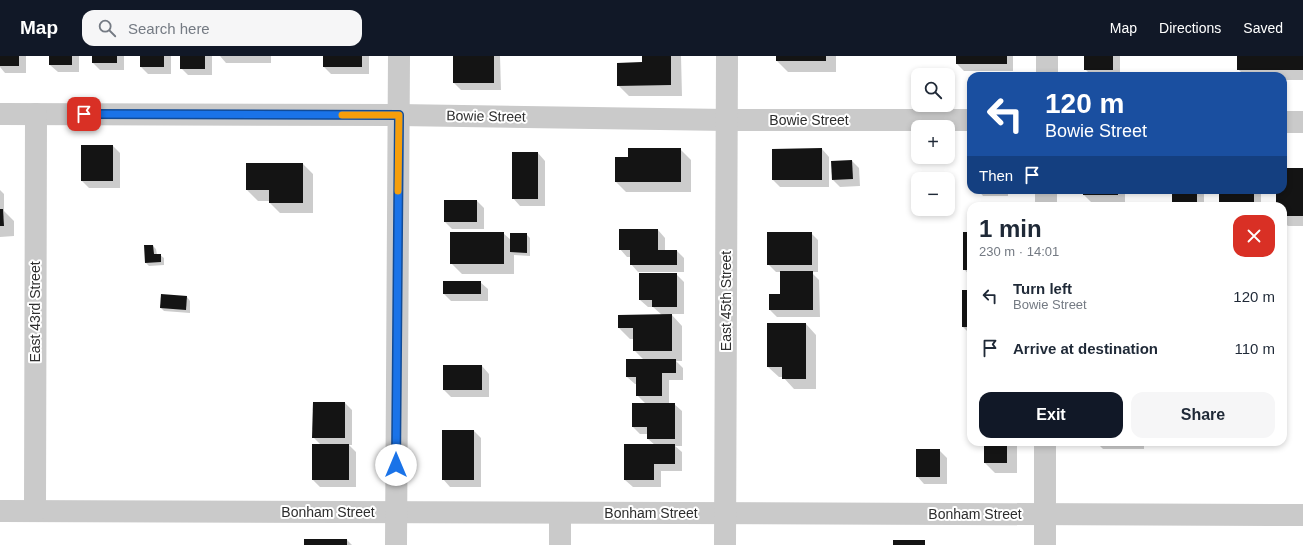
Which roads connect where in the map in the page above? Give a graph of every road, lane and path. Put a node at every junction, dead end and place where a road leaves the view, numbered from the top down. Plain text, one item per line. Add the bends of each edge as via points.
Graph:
1 (399, 56) edge
2 (727, 56) edge
3 (1047, 56) edge
4 (1047, 72) edge
5 (0, 114) edge
6 (36, 114) junction
7 (399, 115) junction
8 (727, 120) junction
9 (967, 120) edge
10 (1287, 122) edge
11 (1303, 122) edge
12 (1045, 446) edge
13 (0, 511) edge
14 (35, 511) junction
15 (396, 512) junction
16 (560, 513) junction
17 (725, 514) junction
18 (1045, 515) junction
19 (1303, 515) edge
20 (396, 545) edge
21 (560, 545) edge
22 (725, 545) edge
23 (1045, 545) edge

1 - 7 street
2 - 8 street, East 45th Street
3 - 4 street
5 - 6 street, Bowie Street
6 - 7 street, Bowie Street
6 - 14 street, East 43rd Street
7 - 8 street, Bowie Street
7 - 15 street
8 - 9 street, Bowie Street
8 - 17 street, East 45th Street
10 - 11 street
12 - 18 street
13 - 14 street, Bonham Street
14 - 15 street, Bonham Street
15 - 16 street, Bonham Street
15 - 20 street
16 - 17 street, Bonham Street
16 - 21 street
17 - 18 street, Bonham Street
17 - 22 street, East 45th Street
18 - 19 street, Bonham Street
18 - 23 street

